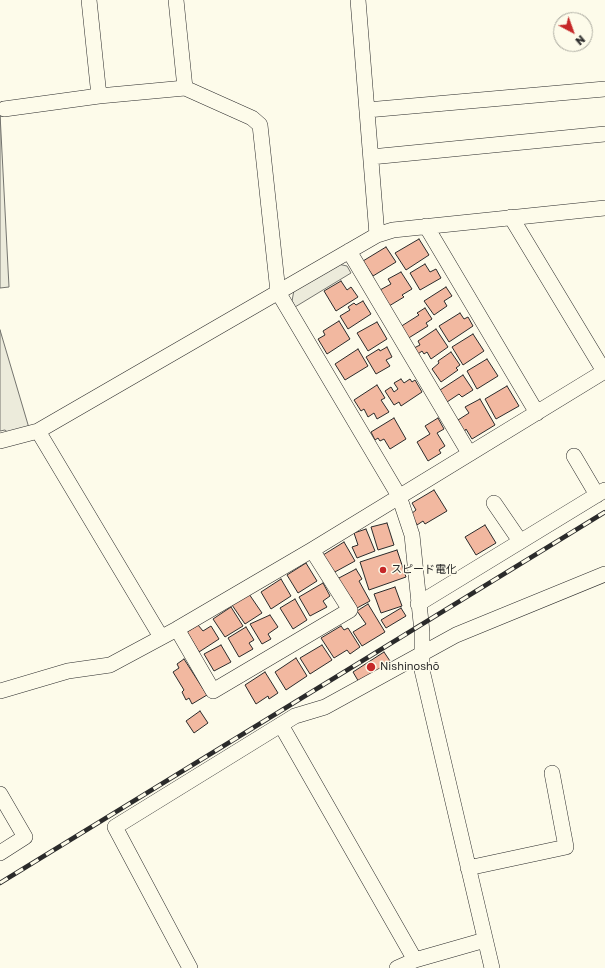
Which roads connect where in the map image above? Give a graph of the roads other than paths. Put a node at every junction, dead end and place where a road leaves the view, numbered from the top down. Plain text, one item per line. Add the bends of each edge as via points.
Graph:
1 (89, 0) edge
2 (176, 0) edge
3 (358, 0) edge
4 (185, 88) junction
5 (605, 89) edge
6 (99, 96) junction
7 (4, 109) dead end
8 (367, 110) junction
9 (605, 134) edge
10 (371, 157) junction
11 (603, 212) edge
12 (511, 217) junction
13 (426, 226) junction
14 (377, 235) junction
15 (349, 251) junction
16 (278, 292) junction
17 (605, 371) edge
18 (537, 413) junction
19 (38, 431) junction
20 (0, 441) edge
21 (469, 453) junction
22 (574, 456) dead end
23 (601, 492) edge
24 (399, 496) junction
25 (494, 503) dead end
26 (520, 541) junction
27 (312, 550) junction
28 (605, 574) edge
29 (418, 604) junction
30 (177, 629) junction
31 (161, 637) junction
32 (422, 653) junction
33 (0, 691) edge
34 (281, 725) junction
35 (552, 773) dead end
36 (0, 794) edge
37 (0, 853) edge
38 (468, 868) junction
39 (485, 940) junction
40 (415, 960) junction
41 (190, 968) edge
42 (398, 968) edge
43 (492, 968) edge

1 - 6 street
2 - 4 street
3 - 8 street
4 - 6 street
4 - 16 street via 252,118 260,125
5 - 8 street
6 - 7 street
8 - 10 street
9 - 10 street
10 - 14 street
11 - 12 street
12 - 13 street
12 - 17 street
13 - 14 street via 393,230
13 - 18 street
14 - 15 street
15 - 16 street
15 - 21 street
16 - 19 street
16 - 24 street
17 - 18 street
18 - 21 street
19 - 20 street
19 - 31 street
21 - 24 street
22 - 23 street
23 - 26 street
24 - 27 street
24 - 29 street via 412,535
25 - 26 street
26 - 29 street
27 - 30 street
27 - 30 street via 350,610 213,691
28 - 32 street via 456,635
29 - 32 street
30 - 31 street
31 - 33 street via 110,665 68,671
32 - 34 street via 325,707 296,716
32 - 38 street via 422,670
34 - 40 street
34 - 41 street via 115,827
35 - 38 street via 566,847
36 - 37 street via 25,837
38 - 39 street
39 - 40 street
39 - 43 street
40 - 42 street

